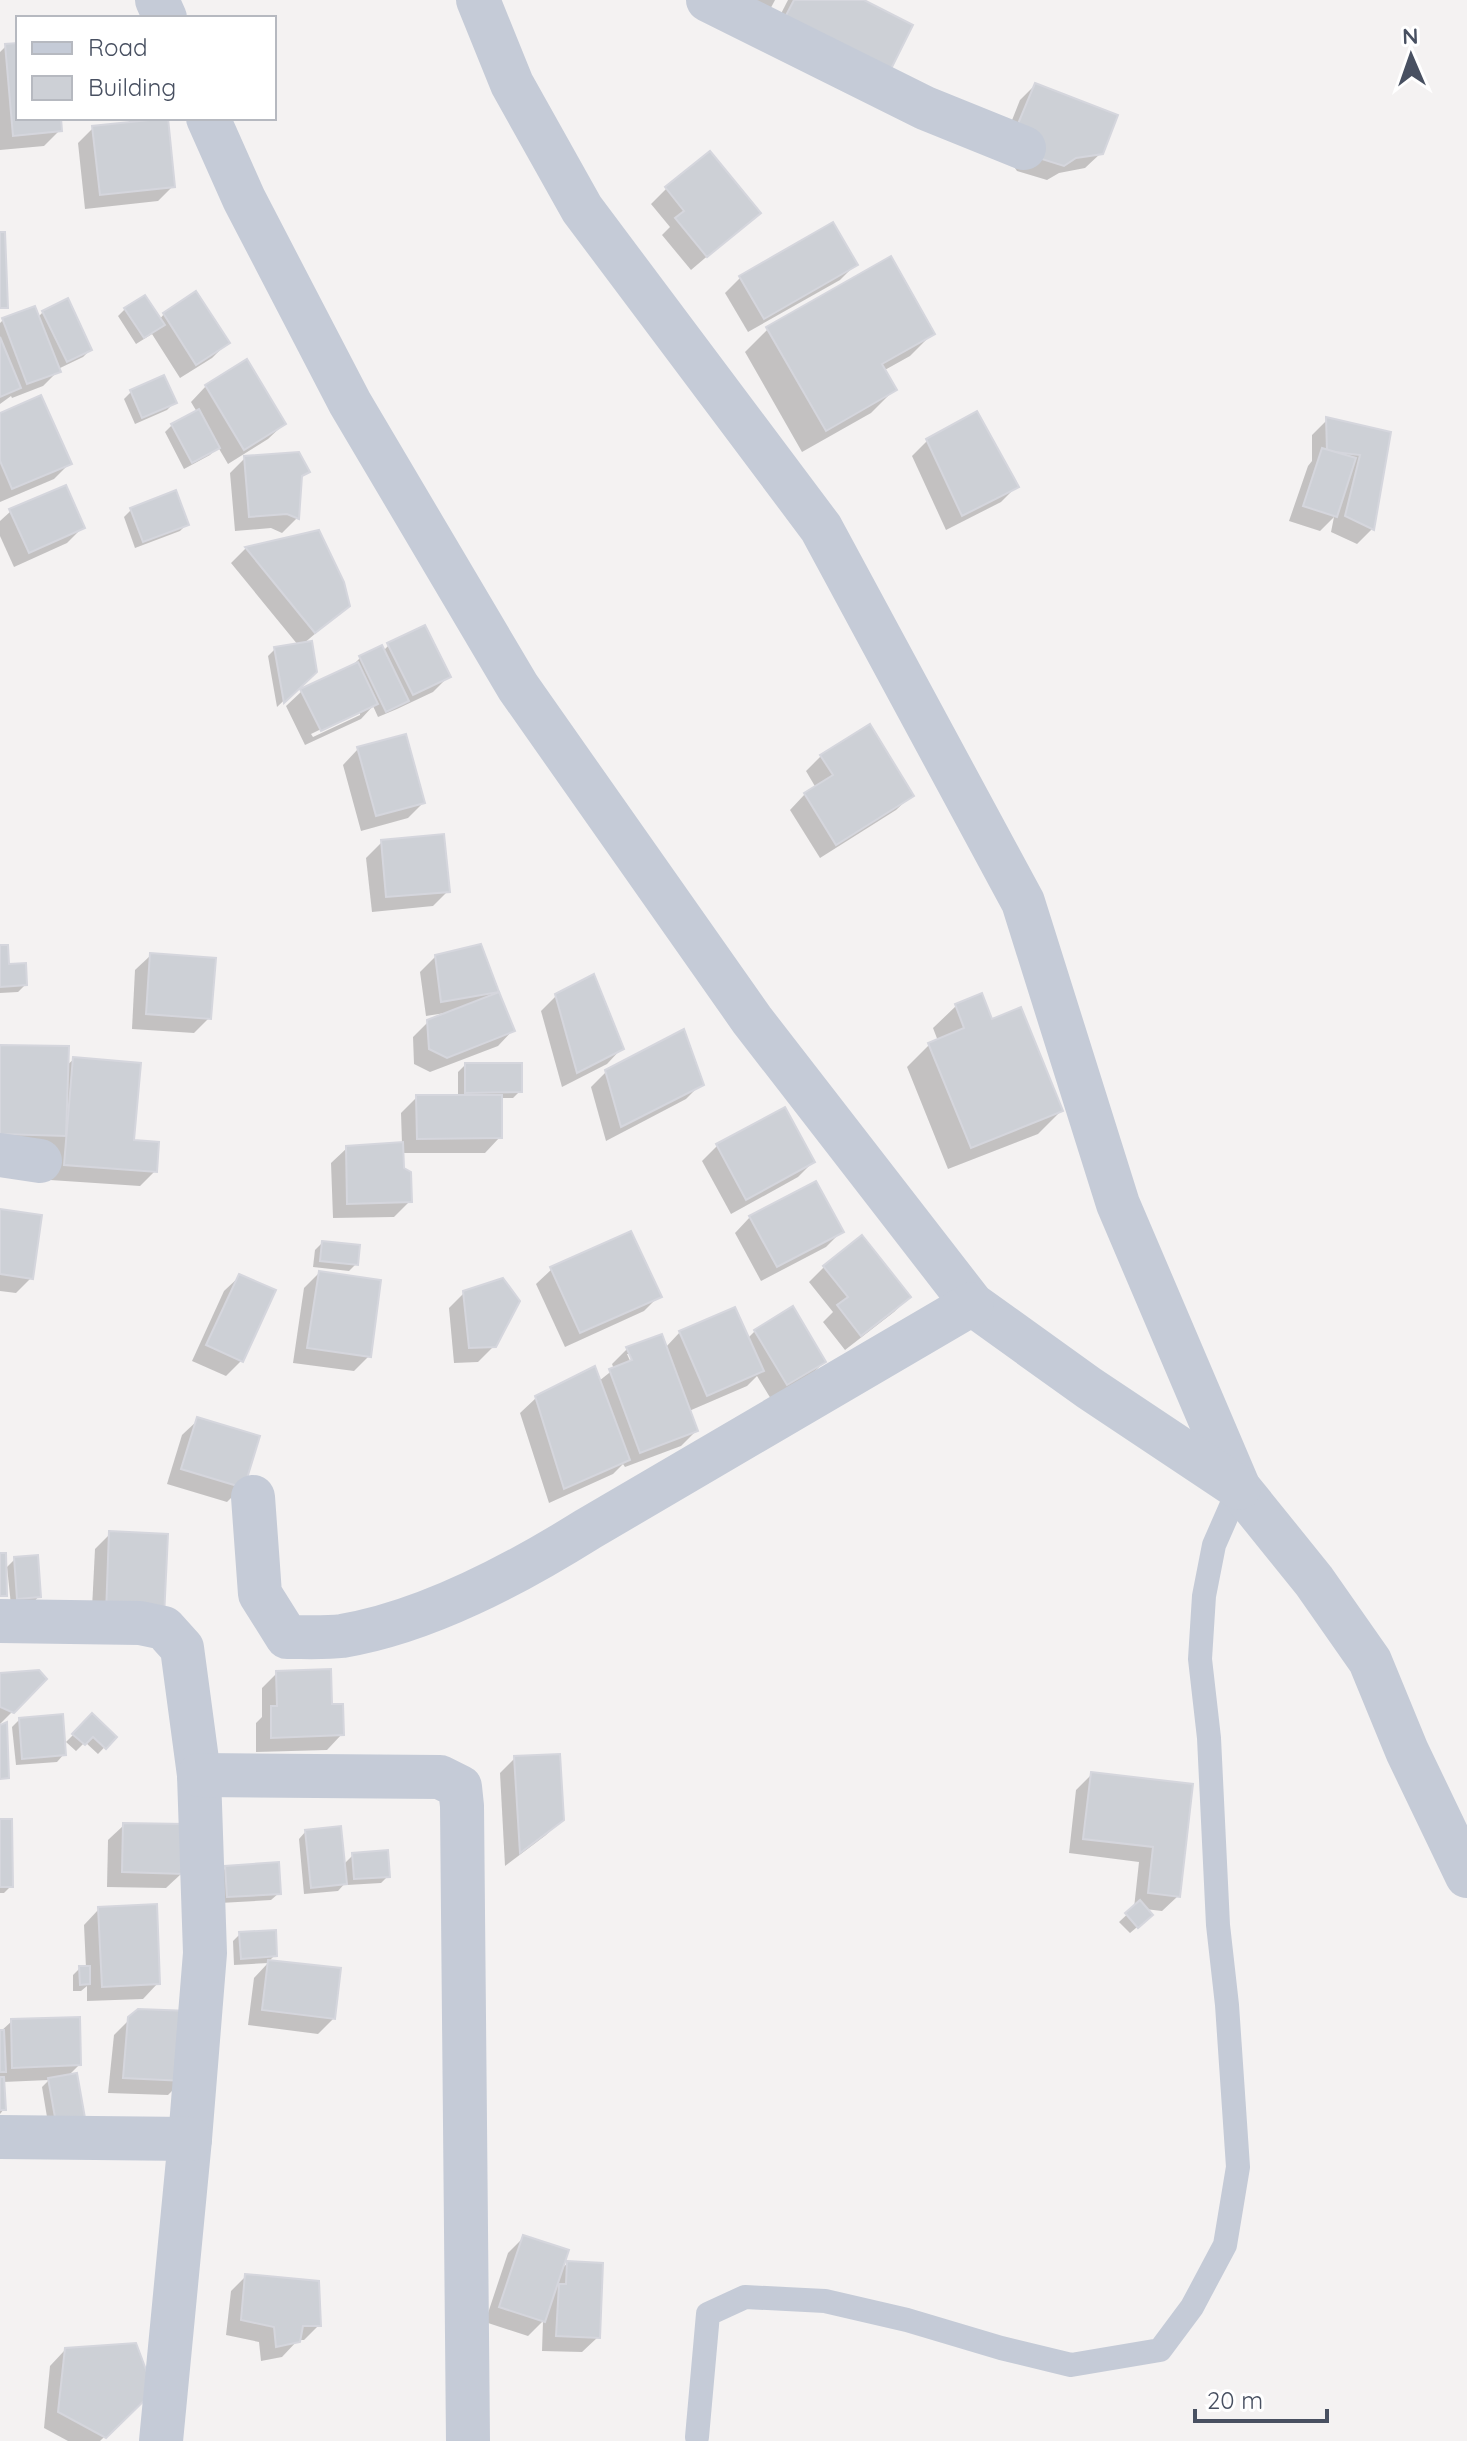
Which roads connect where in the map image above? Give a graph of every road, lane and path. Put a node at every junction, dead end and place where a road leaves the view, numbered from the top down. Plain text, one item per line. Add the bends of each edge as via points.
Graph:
1 (478, 0) edge
2 (708, 0) edge
3 (209, 120) edge
4 (1024, 148) dead end
5 (972, 1304) junction
6 (1239, 1488) junction
7 (253, 1497) dead end
8 (0, 1621) edge
9 (199, 1775) junction
10 (1467, 1876) edge
11 (0, 2137) edge
12 (190, 2139) junction
13 (697, 2437) dead end
14 (161, 2441) edge
15 (468, 2441) edge

1 - 6 street via 512,84 582,209 821,528 1023,902 1118,1204
2 - 4 street via 925,108
3 - 5 street via 350,403 518,687 752,1020
5 - 6 street
5 - 7 street via 533,1564 411,1619 340,1636 287,1637 260,1594
6 - 10 street via 1370,1661
6 - 13 lane via 1214,1545 1200,1659 1238,2167 1225,2245 1192,2307 1160,2350 1071,2365 825,2301 745,2297 708,2314
8 - 9 street via 164,1628 182,1648
9 - 12 street via 205,1953
9 - 15 street via 440,1777 460,1787
11 - 12 street
12 - 14 street

